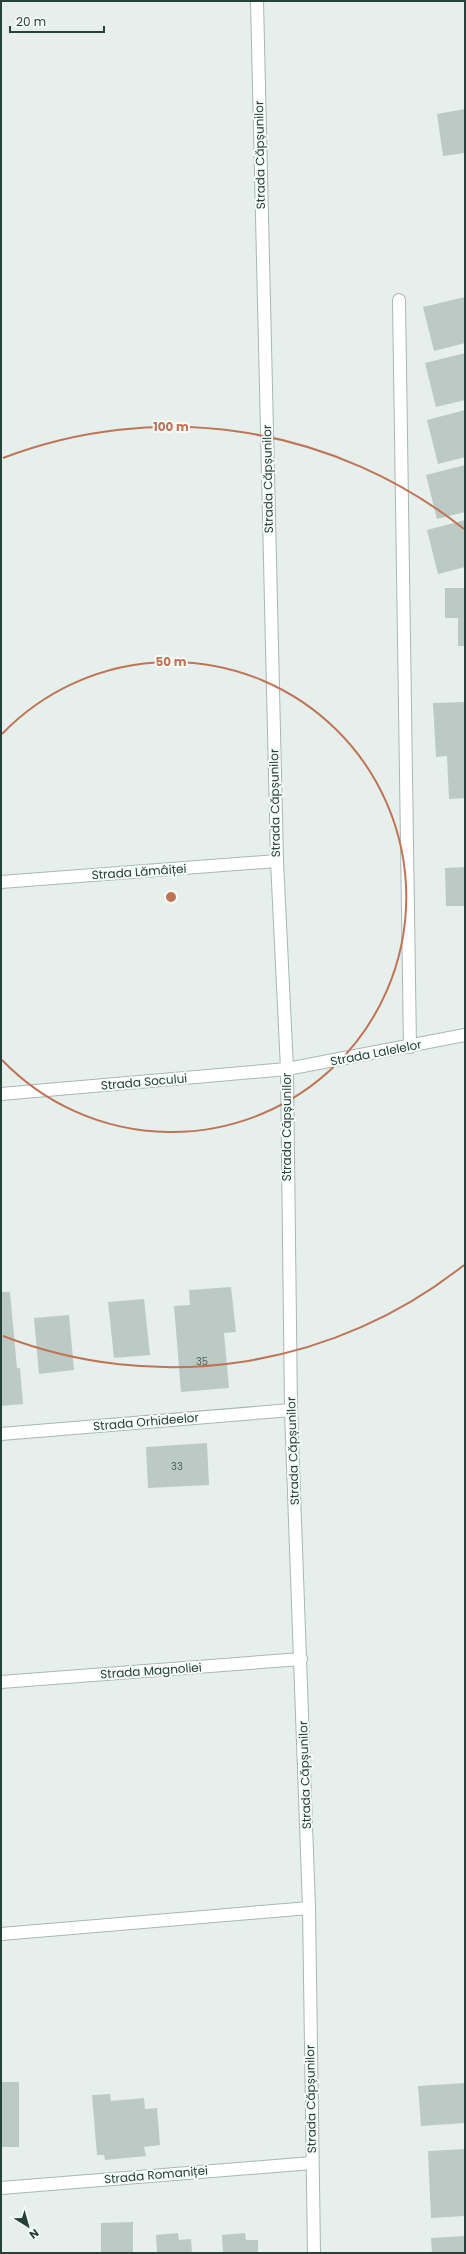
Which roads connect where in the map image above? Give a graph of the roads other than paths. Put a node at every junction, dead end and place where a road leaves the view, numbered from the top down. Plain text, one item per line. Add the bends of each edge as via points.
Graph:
1 (257, 1) edge
2 (399, 300) dead end
3 (276, 861) junction
4 (1, 882) edge
5 (465, 1034) edge
6 (410, 1047) junction
7 (287, 1069) junction
8 (1, 1094) edge
9 (291, 1410) junction
10 (1, 1434) edge
11 (301, 1659) junction
12 (1, 1682) edge
13 (309, 1908) junction
14 (1, 1934) edge
15 (312, 2163) junction
16 (1, 2188) edge
17 (314, 2253) edge

1 - 3 street, Strada Căpșunilor
2 - 6 street
3 - 4 street, Strada Lămâiței
3 - 7 street, Strada Căpșunilor
5 - 6 street, Strada Lalelelor
6 - 7 street, Strada Lalelelor
7 - 8 street, Strada Socului
7 - 9 street, Strada Căpșunilor
9 - 10 street, Strada Orhideelor
9 - 11 street, Strada Căpșunilor
11 - 12 street, Strada Magnoliei
11 - 13 street, Strada Căpșunilor
13 - 14 street
13 - 15 street, Strada Căpșunilor
15 - 16 street, Strada Romaniței
15 - 17 street, Strada Căpșunilor

